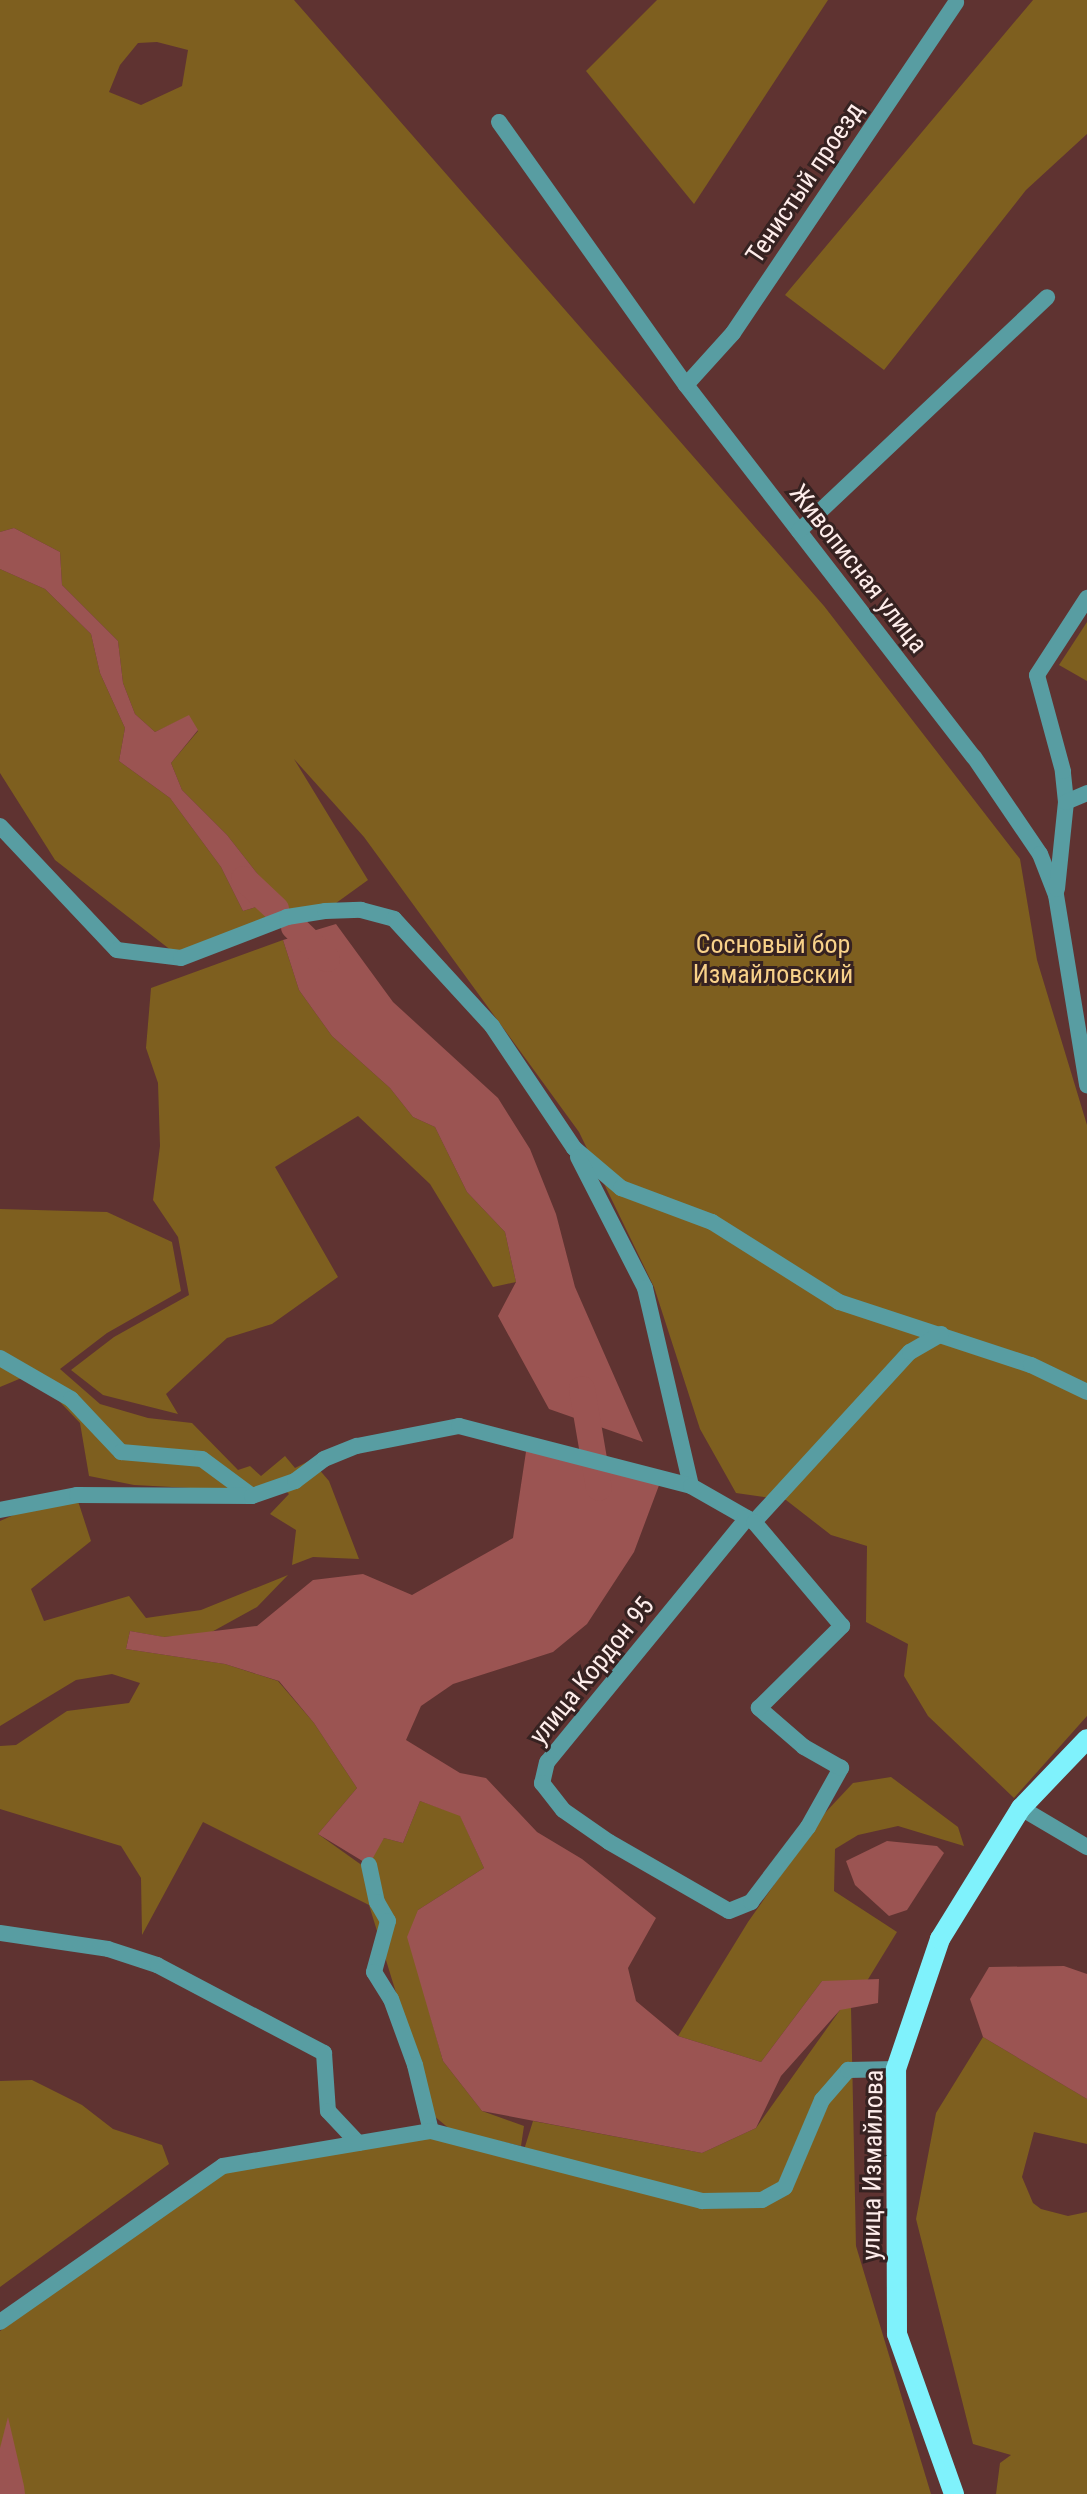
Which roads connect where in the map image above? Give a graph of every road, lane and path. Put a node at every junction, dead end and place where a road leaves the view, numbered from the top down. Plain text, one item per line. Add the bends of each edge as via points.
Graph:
1 (956, 2) edge
2 (499, 122) dead end
3 (1047, 297) dead end
4 (686, 385) junction
5 (799, 531) junction
6 (1087, 598) edge
7 (1087, 793) edge
8 (1066, 802) junction
9 (0, 826) edge
10 (1056, 895) junction
11 (1087, 1085) edge
12 (574, 1148) junction
13 (941, 1334) junction
14 (0, 1358) edge
15 (1087, 1392) edge
16 (691, 1486) junction
17 (252, 1496) junction
18 (0, 1510) edge
19 (751, 1520) junction
20 (1087, 1739) edge
21 (1021, 1808) junction
22 (1087, 1847) edge
23 (369, 1865) dead end
24 (0, 1933) edge
25 (896, 2069) junction
26 (431, 2131) junction
27 (358, 2143) junction
28 (0, 2322) edge
29 (954, 2494) edge

1 - 4 street, Тенистый проезд via 733,333
2 - 4 street, Живописная улица
3 - 5 street
4 - 5 street, Живописная улица
5 - 10 street, Живописная улица via 974,757 1040,854
6 - 8 street via 1037,675
7 - 8 street
8 - 10 street
9 - 12 street via 117,950 181,958 287,917 325,911 361,910 394,919 492,1026
10 - 11 street, Живописная улица
12 - 13 street via 621,1188 712,1222 839,1302
12 - 16 street via 645,1288
13 - 15 street via 1031,1365
13 - 19 street, улица Кордон 95 via 910,1352
14 - 17 street via 71,1399 121,1452 202,1459
16 - 17 street, улица Кордон 95 via 459,1426 357,1446 324,1459 295,1481
16 - 19 street, улица Кордон 95
17 - 18 street, улица Кордон 95 via 77,1495
19 - 19 street, улица Кордон 95 via 547,1762 542,1783 563,1810 609,1842 729,1911 751,1902 808,1827 841,1768 804,1747 759,1708 842,1626
20 - 21 main road, улица Измайлова
21 - 22 street
21 - 25 main road, улица Измайлова via 940,1939
23 - 26 street via 377,1902 388,1921 374,1972 391,1999 415,2065
24 - 27 street via 108,1949 157,1965 324,2053 328,2111
25 - 26 street via 848,2070 822,2100 785,2187 762,2200 702,2201
25 - 29 main road, улица Измайлова via 897,2334
26 - 27 street
27 - 28 street via 223,2166

